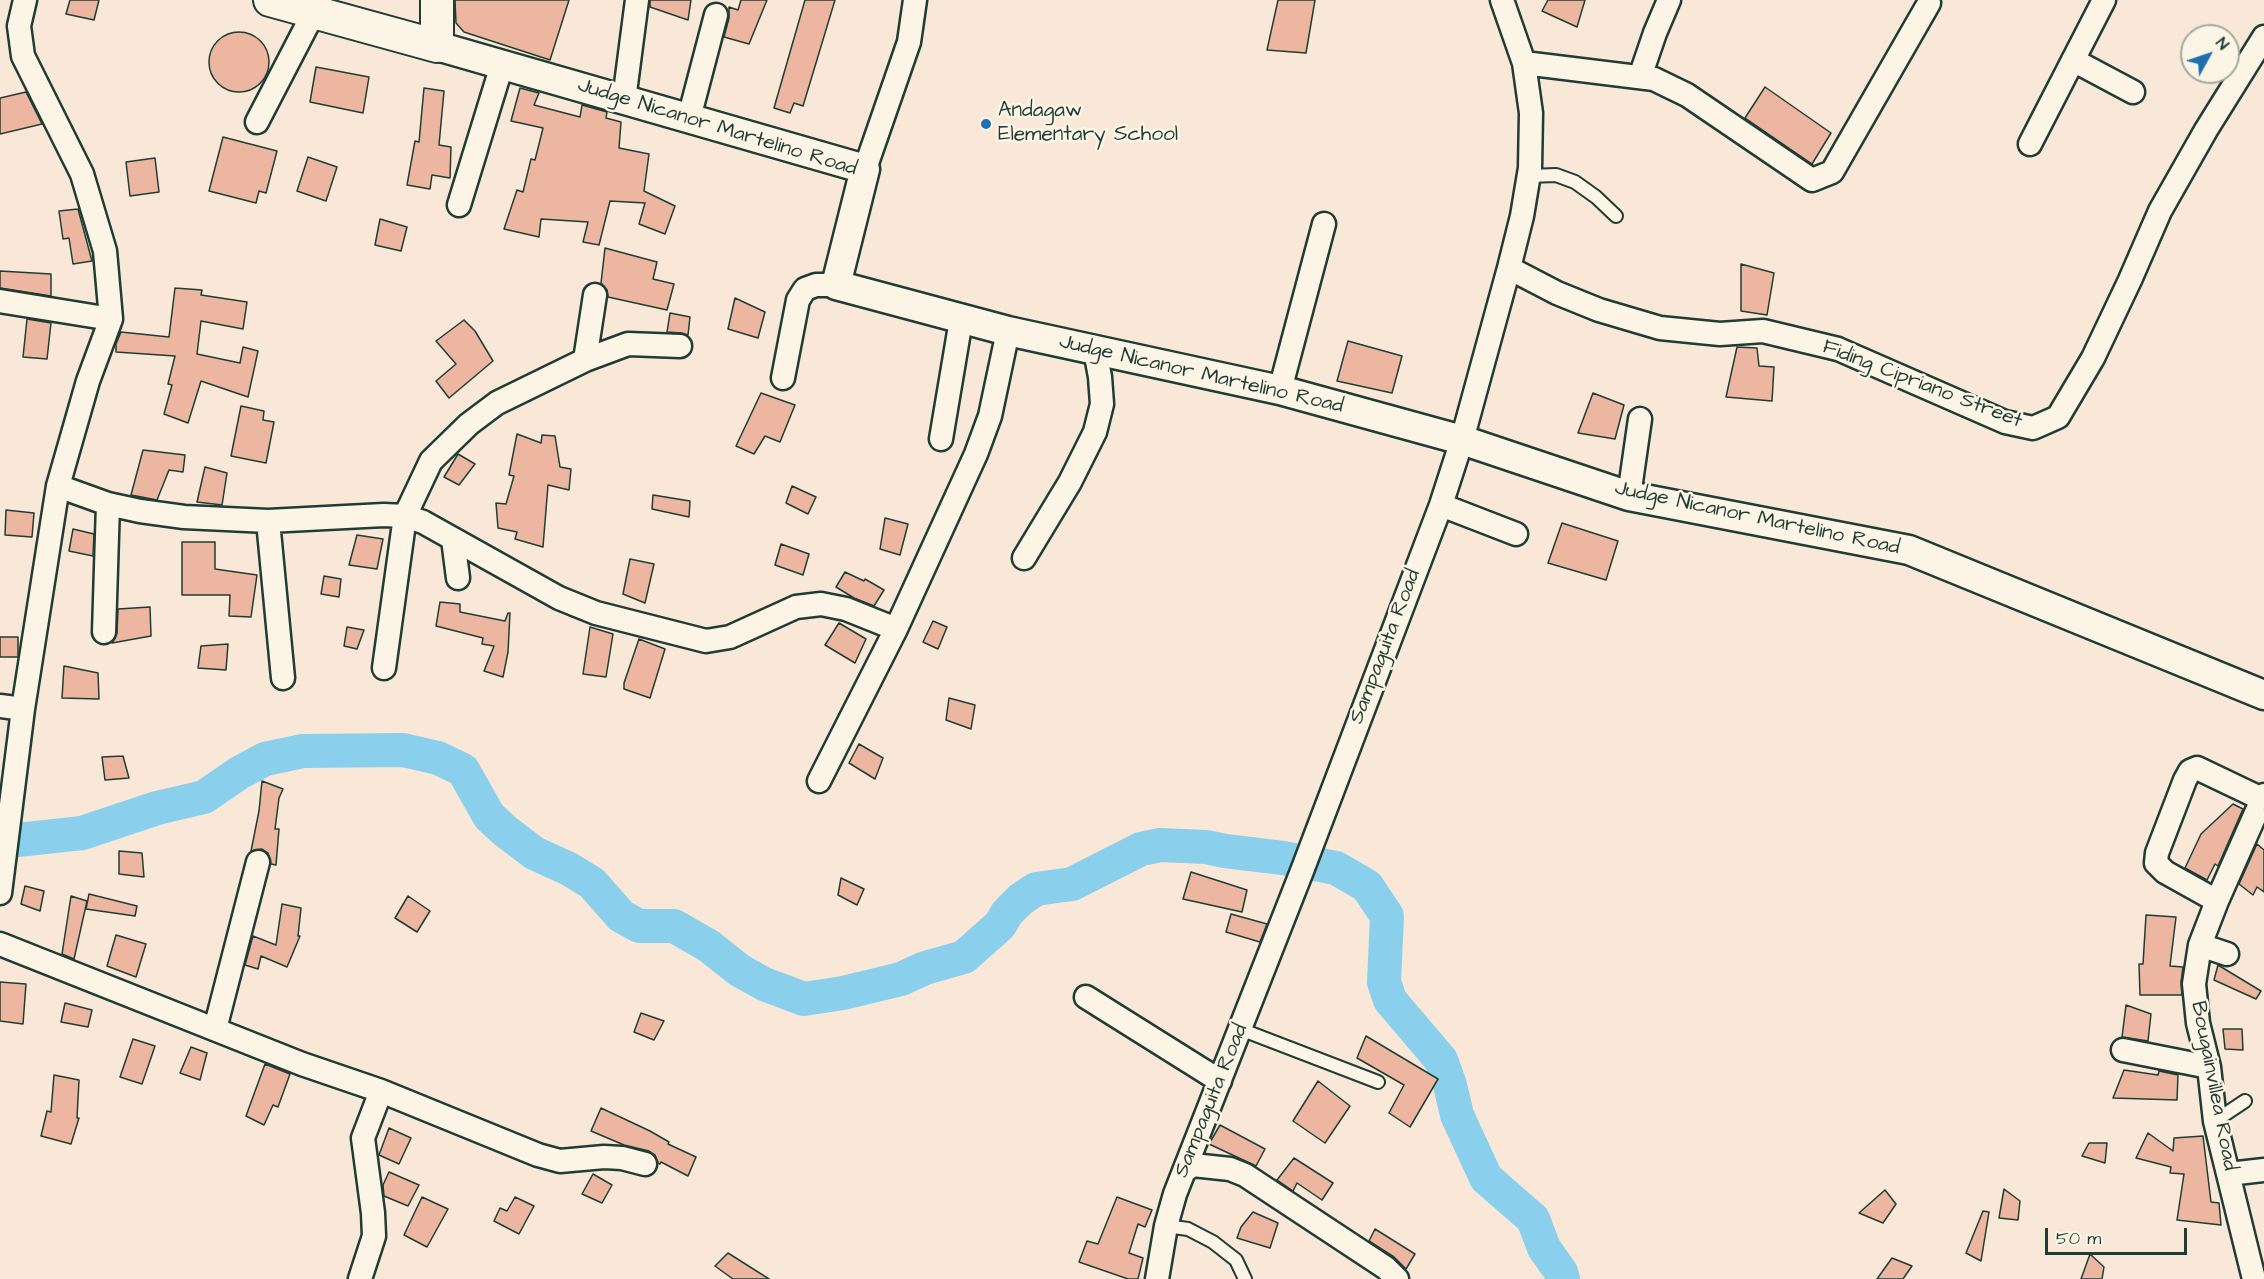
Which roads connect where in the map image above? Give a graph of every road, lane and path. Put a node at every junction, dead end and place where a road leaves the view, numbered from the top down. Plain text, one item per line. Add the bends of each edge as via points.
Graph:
1 (25, 0) edge
2 (270, 0) edge
3 (437, 0) edge
4 (637, 0) edge
5 (915, 0) edge
6 (1502, 0) edge
7 (1669, 0) edge
8 (2104, 0) edge
9 (1929, 3) dead end
10 (314, 12) junction
11 (716, 15) dead end
12 (2264, 37) edge
13 (437, 46) junction
14 (2073, 60) junction
15 (1524, 63) junction
16 (502, 65) junction
17 (1640, 76) junction
18 (2133, 92) dead end
19 (624, 100) junction
20 (689, 118) junction
21 (257, 122) dead end
22 (2030, 144) dead end
23 (865, 169) junction
24 (1528, 176) junction
25 (459, 205) dead end
26 (1616, 216) dead end
27 (1324, 224) dead end
28 (1509, 268) junction
29 (836, 285) junction
30 (595, 295) dead end
31 (0, 301) edge
32 (111, 319) junction
33 (962, 320) junction
34 (1008, 331) junction
35 (680, 346) dead end
36 (1095, 350) junction
37 (585, 360) junction
38 (783, 378) dead end
39 (1280, 390) junction
40 (1640, 419) dead end
41 (940, 439) dead end
42 (1462, 440) junction
43 (58, 486) junction
44 (1629, 496) junction
45 (108, 504) junction
46 (1441, 505) junction
47 (405, 516) junction
48 (268, 521) junction
49 (1516, 534) dead end
50 (453, 539) junction
51 (1024, 558) dead end
52 (458, 578) dead end
53 (896, 629) junction
54 (104, 632) dead end
55 (384, 668) dead end
56 (284, 678) dead end
57 (2264, 695) edge
58 (0, 706) edge
59 (23, 709) junction
60 (819, 782) dead end
61 (2263, 797) edge
62 (258, 862) dead end
63 (0, 893) edge
64 (2217, 901) junction
65 (0, 944) edge
66 (2200, 945) junction
67 (2227, 954) dead end
68 (1086, 997) dead end
69 (215, 1029) junction
70 (1240, 1029) junction
71 (2123, 1050) dead end
72 (2209, 1067) junction
73 (1220, 1081) junction
74 (1378, 1082) dead end
75 (381, 1091) junction
76 (2246, 1101) dead end
77 (2215, 1121) junction
78 (645, 1164) dead end
79 (2264, 1170) edge
80 (1184, 1171) junction
81 (2229, 1174) junction
82 (1166, 1226) junction
83 (360, 1279) edge
84 (1157, 1279) edge
85 (1245, 1279) edge
86 (1397, 1279) edge
87 (2254, 1279) edge

1 - 32 street via 20,26 23,56 82,174 105,251
2 - 10 main road, Judge Nicanor Martelino Road
3 - 13 main road
4 - 19 street
5 - 23 street via 909,42
6 - 15 street, Sampaguita Road
7 - 17 street
8 - 14 street
9 - 17 street via 1832,172 1812,180 1687,95
10 - 13 main road, Judge Nicanor Martelino Road
10 - 21 street
11 - 20 street
12 - 28 street, Fiding Cipriano Street via 2160,211 2093,358 2058,417 2033,428 2005,422 1838,349 1763,331 1720,334 1660,328 1599,310
13 - 16 street, Judge Nicanor Martelino Road
14 - 18 street
14 - 22 street
15 - 17 street
15 - 24 street, Sampaguita Road via 1531,113
16 - 19 street, Judge Nicanor Martelino Road
16 - 25 street
19 - 20 street, Judge Nicanor Martelino Road
20 - 23 street, Judge Nicanor Martelino Road
23 - 29 street, Judge Nicanor Martelino Road
24 - 26 lane via 1556,175 1575,182
24 - 28 street, Sampaguita Road
27 - 39 street
28 - 42 street, Sampaguita Road
29 - 33 street, Judge Nicanor Martelino Road
29 - 38 street via 804,289 798,300
30 - 37 street
31 - 32 street
32 - 43 street via 88,381
33 - 34 street, Judge Nicanor Martelino Road
33 - 41 street
34 - 36 street, Judge Nicanor Martelino Road
34 - 53 street via 990,416 976,454
35 - 37 street via 628,344
36 - 39 street, Judge Nicanor Martelino Road
36 - 51 street via 1102,404 1095,432
37 - 47 street via 497,403 469,424 431,461
39 - 42 street, Judge Nicanor Martelino Road
40 - 44 street
42 - 44 street, Judge Nicanor Martelino Road
42 - 46 street, Sampaguita Road
43 - 45 street
43 - 59 street
44 - 57 street, Judge Nicanor Martelino Road via 1909,550
45 - 48 street via 184,517
45 - 54 street
46 - 49 street
46 - 70 street, Sampaguita Road
47 - 48 street
47 - 50 street
47 - 55 street
48 - 56 street
50 - 52 street
50 - 53 street via 559,598 596,613 706,640 730,637 796,607 821,604 846,609
53 - 60 street
58 - 59 street
59 - 63 street
61 - 64 street, Bougainvillea Road
61 - 64 street via 2197,768 2190,771 2186,780 2156,863
62 - 69 street
64 - 66 street, Bougainvillea Road
65 - 69 street
66 - 67 street
66 - 72 street, Bougainvillea Road via 2194,984
68 - 73 street
69 - 75 street
70 - 73 street, Sampaguita Road
70 - 74 lane
71 - 72 street
72 - 77 street, Bougainvillea Road
73 - 80 street, Sampaguita Road
75 - 78 street via 538,1155 560,1161 604,1157
75 - 83 street via 363,1138 374,1236
76 - 77 lane
77 - 81 street, Bougainvillea Road
79 - 81 street
80 - 82 street, Sampaguita Road
80 - 86 street via 1193,1165 1230,1169 1245,1175
81 - 87 street, Bougainvillea Road
82 - 84 street, Sampaguita Road
82 - 85 lane via 1188,1229 1213,1242 1236,1260

